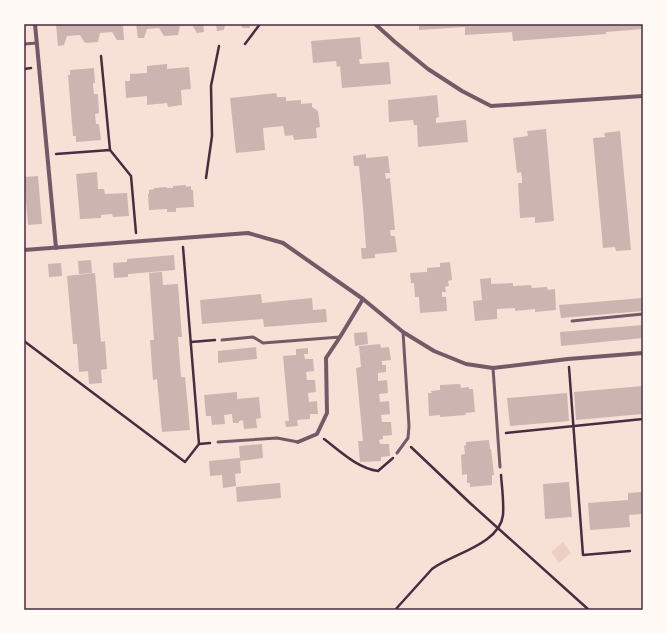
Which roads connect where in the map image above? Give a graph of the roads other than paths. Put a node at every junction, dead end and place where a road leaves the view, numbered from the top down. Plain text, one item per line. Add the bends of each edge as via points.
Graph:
1 (35, 24) edge
2 (375, 24) edge
3 (37, 43) junction
4 (24, 44) edge
5 (643, 96) edge
6 (56, 248) junction
7 (24, 250) edge
8 (363, 299) junction
9 (643, 314) edge
10 (572, 321) dead end
11 (403, 332) junction
12 (340, 337) junction
13 (222, 340) road end
14 (643, 353) edge
15 (493, 368) junction
16 (218, 442) road end
17 (298, 442) joint
18 (397, 453) road end
19 (500, 467) road end

1 - 3 street
2 - 5 street via 428,69 491,106
3 - 4 lane
3 - 6 street
6 - 7 street
6 - 8 street via 248,233 283,243
8 - 11 street
8 - 12 street
9 - 10 lane
11 - 15 street via 434,351 466,364
11 - 18 lane via 409,426 408,438
12 - 13 lane via 263,343 252,338
12 - 17 street via 326,358 327,413 317,434
14 - 15 street
15 - 19 lane
16 - 17 lane via 277,438

